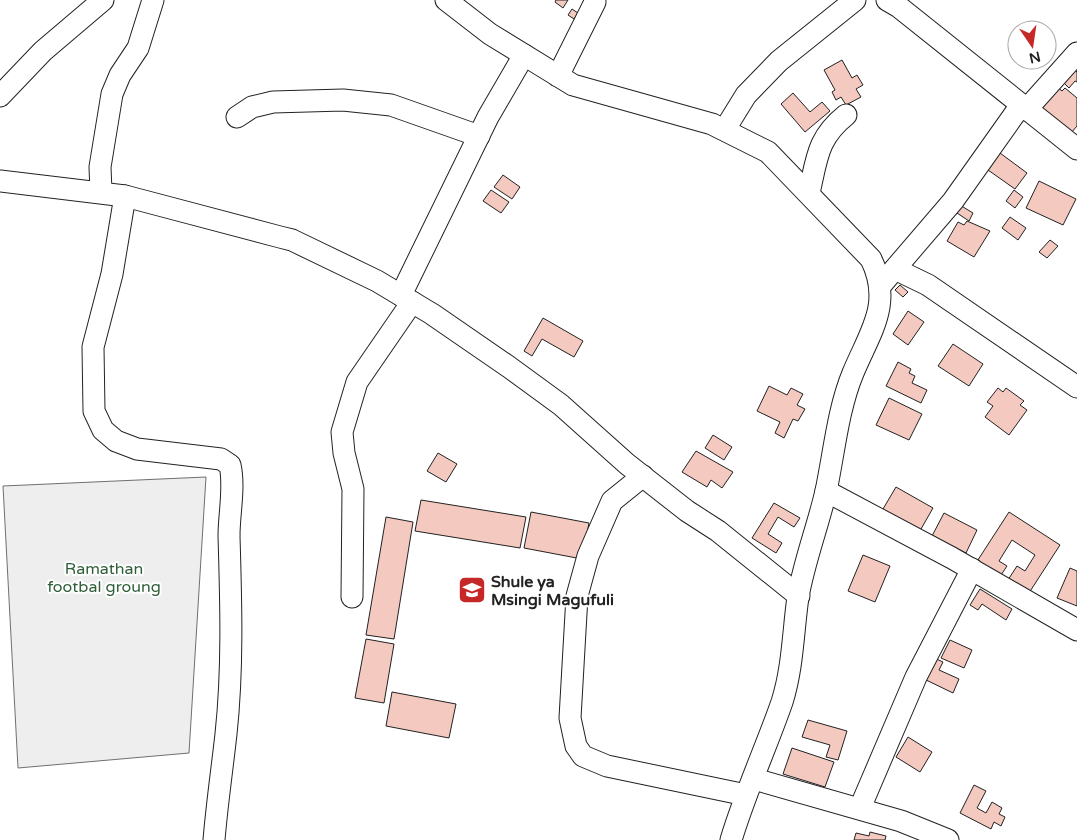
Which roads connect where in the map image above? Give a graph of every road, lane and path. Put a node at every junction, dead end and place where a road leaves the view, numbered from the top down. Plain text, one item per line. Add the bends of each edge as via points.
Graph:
1 (103, 0) edge
2 (154, 0) edge
3 (446, 0) edge
4 (855, 0) edge
5 (887, 0) edge
6 (595, 2) dead end
7 (1077, 53) edge
8 (524, 55) junction
9 (558, 76) junction
10 (0, 96) edge
11 (1024, 107) junction
12 (846, 115) dead end
13 (236, 117) dead end
14 (725, 129) junction
15 (479, 136) junction
16 (1077, 149) edge
17 (0, 181) edge
18 (101, 192) junction
19 (809, 192) junction
20 (125, 196) junction
21 (895, 269) junction
22 (881, 285) junction
23 (406, 299) junction
24 (1077, 387) edge
25 (643, 476) junction
26 (826, 491) junction
27 (972, 569) junction
28 (799, 596) junction
29 (352, 597) dead end
30 (1077, 630) edge
31 (750, 787) junction
32 (860, 808) junction
33 (936, 837) edge
34 (214, 840) edge
35 (731, 840) edge

1 - 10 street via 43,50
2 - 18 street via 138,48 112,94 100,167
3 - 8 street
4 - 14 street via 779,60 746,95
5 - 11 street
6 - 9 street
7 - 11 street
8 - 9 street
8 - 15 street
9 - 14 street via 573,85
11 - 16 street
11 - 21 street via 953,201
12 - 19 street via 823,139
13 - 15 street via 252,107 273,102 343,100 391,104
14 - 19 street via 768,152
15 - 23 street
17 - 18 street
18 - 20 street
19 - 22 street via 872,259
20 - 23 street via 292,240 377,281
20 - 34 street via 112,274 94,347 94,411 103,430 116,441 137,449 221,459 230,464 232,474 229,515 230,664
21 - 22 street
21 - 24 street via 928,286
22 - 26 street via 879,309 867,346 852,374
23 - 25 street via 561,405
23 - 29 street via 357,382 342,432 353,489
25 - 28 street
25 - 31 street via 612,501 588,556 577,596 570,718 576,746 583,756 606,766
26 - 27 street
26 - 28 street
27 - 30 street
27 - 32 street via 916,677
28 - 31 street via 793,656 782,700
31 - 32 street
31 - 35 street
32 - 33 street

